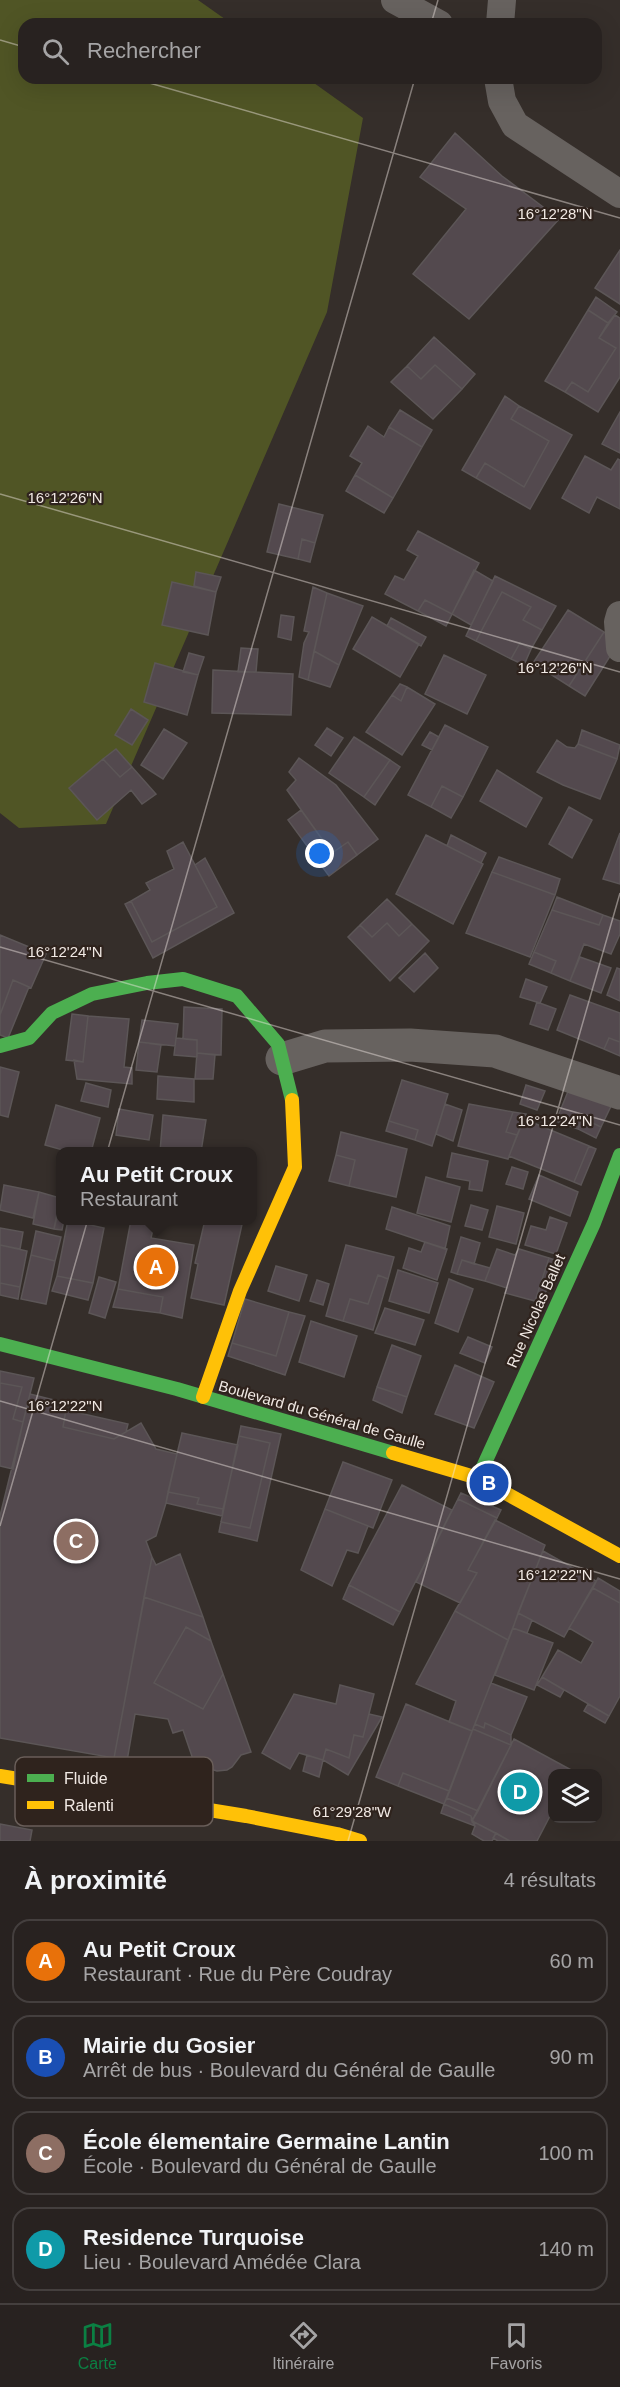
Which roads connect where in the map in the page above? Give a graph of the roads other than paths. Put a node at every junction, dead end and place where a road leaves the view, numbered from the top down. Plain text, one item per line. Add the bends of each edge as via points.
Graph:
1 (395, 0) edge
2 (502, 0) edge
3 (428, 18) edge
4 (500, 18) edge
5 (499, 84) edge
6 (620, 194) edge
7 (620, 615) edge
8 (620, 648) edge
9 (0, 1046) edge
10 (282, 1059) junction
11 (620, 1093) edge
12 (620, 1155) edge
13 (0, 1344) edge
14 (203, 1397) junction
15 (478, 1478) junction
16 (620, 1556) edge
17 (0, 1776) edge
18 (15, 1778) edge
19 (213, 1811) edge
20 (360, 1841) edge

1 - 3 lane
2 - 4 lane
5 - 6 lane via 502,102 514,125
7 - 8 lane
9 - 10 street via 29,1038 52,1013 92,994 183,979 237,996 278,1044
10 - 11 street via 325,1046 410,1045 495,1051
10 - 14 street via 291,1098 296,1167 240,1291
12 - 15 street, Rue Nicolas Ballet via 594,1223
13 - 14 street, Boulevard du Général de Gaulle
14 - 15 street, Boulevard du Général de Gaulle
15 - 16 street, Boulevard du Général de Gaulle
17 - 18 street
19 - 20 street

